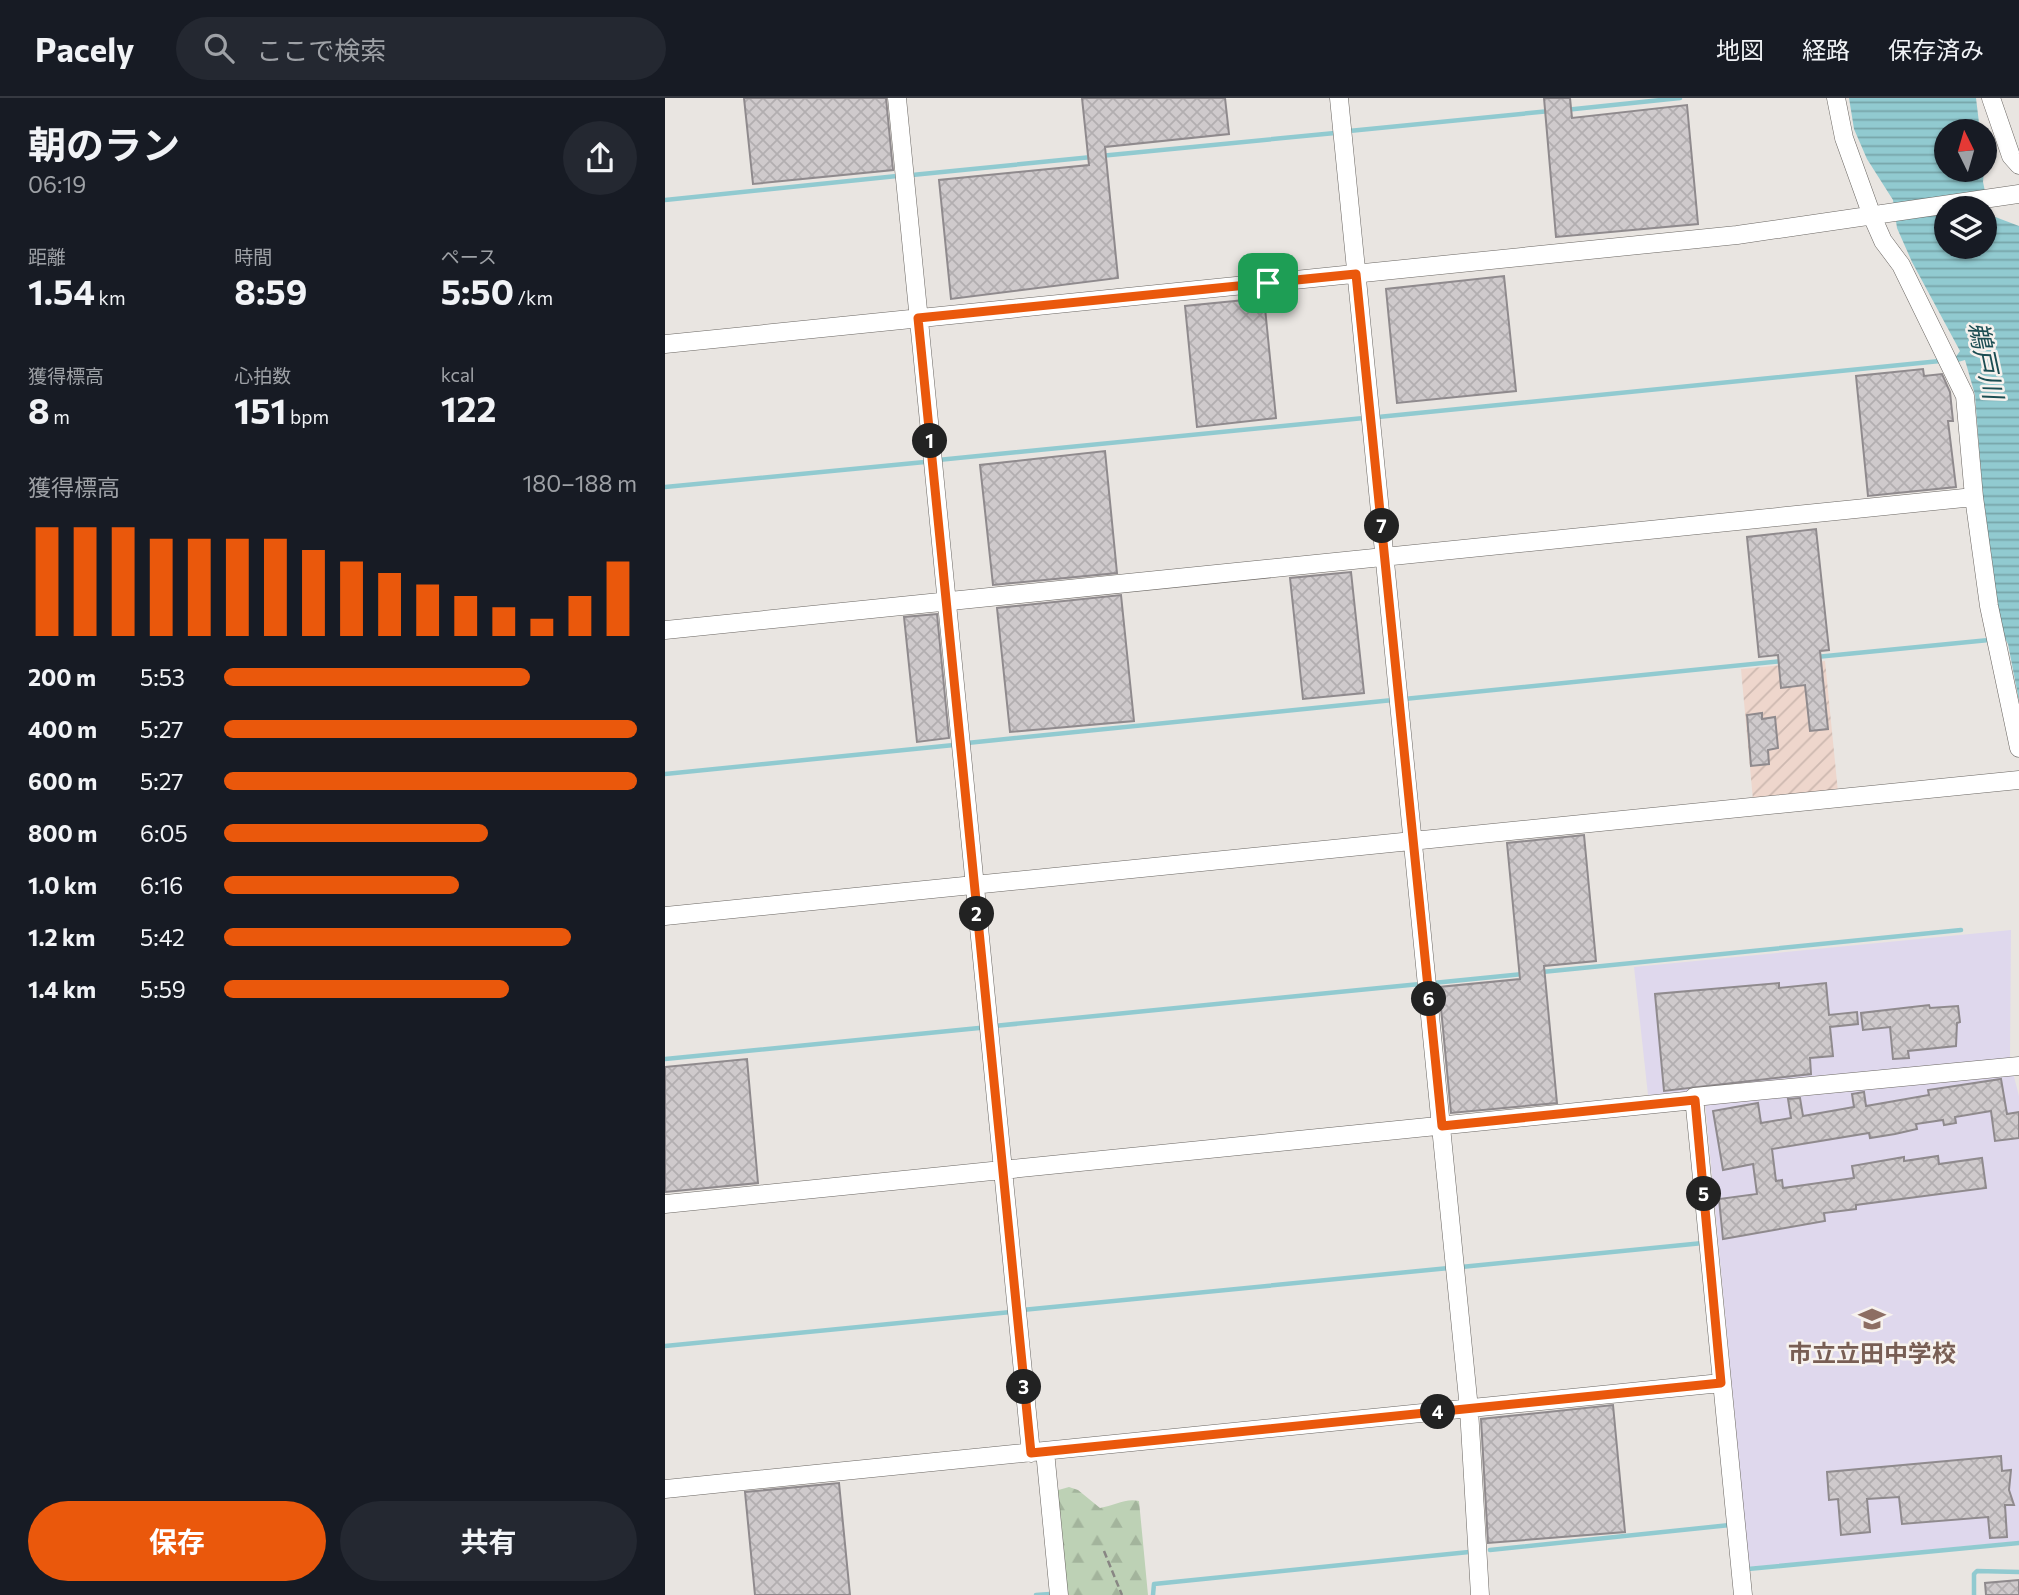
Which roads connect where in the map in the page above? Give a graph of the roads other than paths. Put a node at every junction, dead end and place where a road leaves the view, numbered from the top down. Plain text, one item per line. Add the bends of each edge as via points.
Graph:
1 (897, 98) edge
2 (1339, 98) edge
3 (1836, 98) edge
4 (1991, 98) edge
5 (2019, 165) edge
6 (2019, 194) edge
7 (1880, 215) junction
8 (1356, 274) junction
9 (918, 318) junction
10 (665, 344) edge
11 (1974, 497) junction
12 (1385, 558) junction
13 (945, 602) junction
14 (665, 629) edge
15 (2019, 748) edge
16 (2019, 780) edge
17 (1413, 841) junction
18 (974, 885) junction
19 (665, 916) edge
20 (2019, 1066) edge
21 (1695, 1100) junction
22 (1442, 1126) junction
23 (1003, 1169) junction
24 (665, 1204) edge
25 (1721, 1383) junction
26 (1469, 1409) junction
27 (1038, 1452) junction
28 (665, 1489) edge
29 (1059, 1595) edge
30 (1481, 1595) edge
31 (1743, 1595) edge

1 - 9 street
2 - 8 street
3 - 7 street via 1845,138
4 - 5 street via 2011,156
6 - 7 street
7 - 8 street via 1737,235
7 - 11 street via 1883,241 1913,289 1965,396
8 - 9 street
8 - 12 street
9 - 10 street
9 - 13 street
11 - 12 street
11 - 15 street via 1989,606
12 - 13 street
12 - 17 street
13 - 14 street
13 - 18 street
16 - 17 street
17 - 18 street
17 - 22 street
18 - 19 street
18 - 23 street
20 - 21 street
21 - 22 street
21 - 25 street
22 - 23 street
22 - 26 street
23 - 24 street
23 - 27 street
25 - 26 street
25 - 31 street
26 - 27 street
26 - 30 street
27 - 28 street
27 - 29 street

